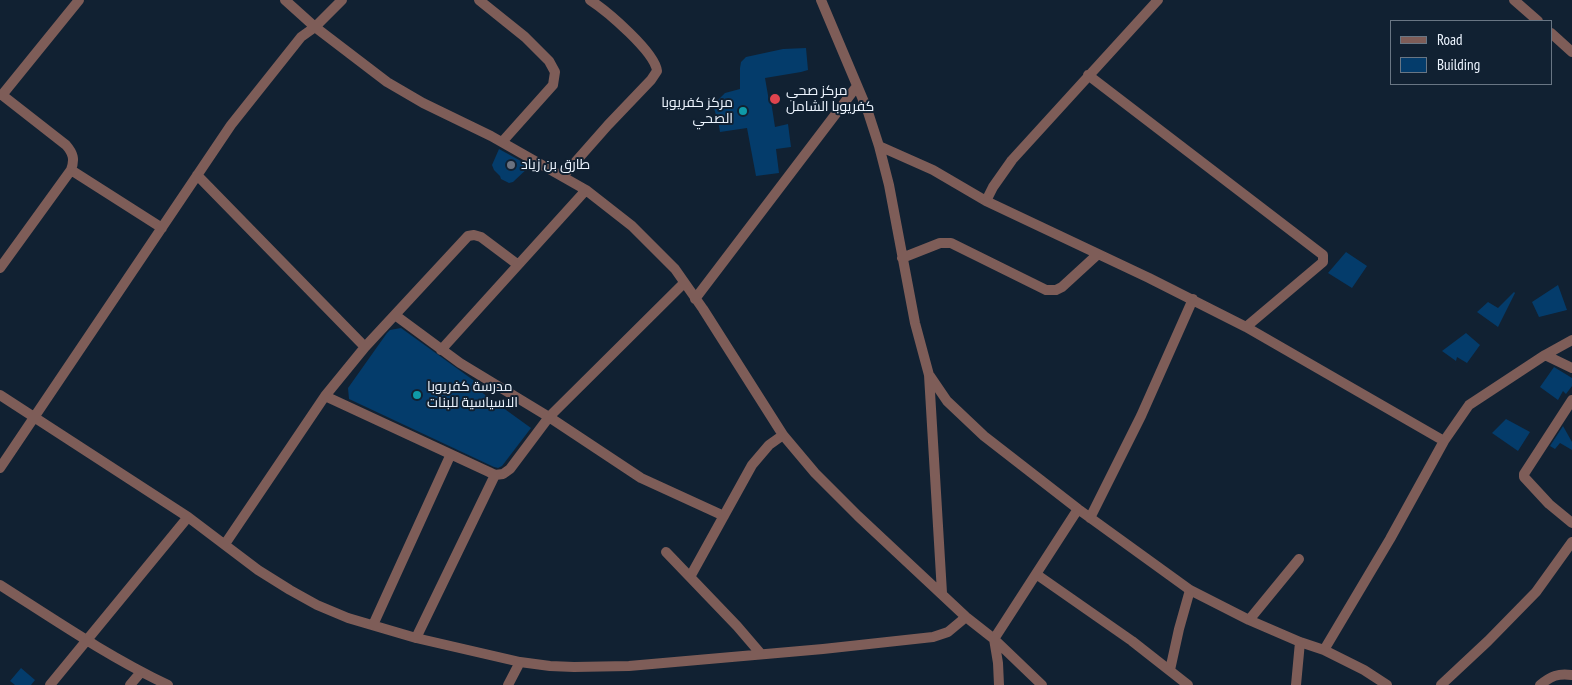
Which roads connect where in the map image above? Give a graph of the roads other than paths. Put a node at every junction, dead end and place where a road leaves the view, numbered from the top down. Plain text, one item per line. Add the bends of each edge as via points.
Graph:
1 (79, 0) edge
2 (285, 0) edge
3 (342, 0) edge
4 (479, 0) edge
5 (590, 0) edge
6 (821, 0) edge
7 (1158, 0) edge
8 (1514, 0) edge
9 (1537, 20) edge
10 (315, 27) junction
11 (1552, 34) edge
12 (1572, 52) edge
13 (1088, 75) junction
14 (857, 86) junction
15 (1, 96) edge
16 (502, 142) junction
17 (879, 146) junction
18 (71, 170) junction
19 (197, 175) junction
20 (563, 176) junction
21 (586, 190) junction
22 (986, 201) junction
23 (162, 228) junction
24 (1098, 254) junction
25 (902, 258) junction
26 (518, 264) junction
27 (0, 268) edge
28 (684, 283) junction
29 (696, 298) junction
30 (1193, 299) junction
31 (395, 315) junction
32 (1246, 327) junction
33 (1572, 340) edge
34 (365, 347) junction
35 (441, 350) junction
36 (1545, 355) junction
37 (1572, 368) edge
38 (929, 375) junction
39 (0, 396) edge
40 (325, 396) junction
41 (1572, 400) edge
42 (549, 417) junction
43 (35, 418) junction
44 (783, 434) junction
45 (1444, 441) junction
46 (450, 456) junction
47 (0, 468) edge
48 (495, 474) junction
49 (1078, 509) junction
50 (724, 516) junction
51 (188, 517) junction
52 (1090, 518) junction
53 (1572, 523) edge
54 (1572, 542) edge
55 (225, 544) junction
56 (666, 552) dead end
57 (1299, 559) dead end
58 (1036, 574) junction
59 (690, 577) junction
60 (0, 585) edge
61 (1190, 590) junction
62 (942, 593) junction
63 (966, 617) junction
64 (1249, 620) junction
65 (373, 625) junction
66 (416, 638) junction
67 (994, 639) junction
68 (88, 640) junction
69 (1300, 642) junction
70 (1324, 650) junction
71 (761, 654) junction
72 (520, 662) junction
73 (1170, 670) junction
74 (142, 672) junction
75 (1572, 675) edge
76 (50, 685) edge
77 (130, 685) edge
78 (168, 685) edge
79 (508, 685) edge
80 (998, 685) edge
81 (1042, 685) edge
82 (1188, 685) edge
83 (1296, 685) edge
84 (1387, 685) edge
85 (1441, 685) edge
86 (1540, 685) edge

1 - 15 street
2 - 10 street
3 - 10 street
4 - 16 street via 525,37 549,61 555,72 553,86
5 - 20 street via 632,35 655,62 657,71
6 - 14 street
7 - 13 street
8 - 9 street
10 - 16 street via 386,82
10 - 19 street via 301,37 249,101
11 - 12 street
13 - 22 street via 1012,160
13 - 32 street via 1322,255 1322,262
14 - 17 street
14 - 29 street
15 - 18 street via 66,144 74,159
16 - 20 street
17 - 22 street via 933,170
17 - 25 street
18 - 23 street
18 - 27 street
19 - 23 street
19 - 34 street
20 - 21 street
21 - 26 street
21 - 28 street via 647,239
22 - 24 street
23 - 43 street
24 - 25 street via 1056,290 1046,290 951,242
24 - 30 street
25 - 38 street
26 - 31 street via 481,237 468,236
26 - 35 street
28 - 29 street
28 - 42 street
29 - 44 street
30 - 32 street
30 - 52 street via 1142,416
31 - 34 street
31 - 35 street
32 - 45 street
33 - 36 street
34 - 40 street
35 - 42 street
36 - 37 street
36 - 45 street via 1472,402
38 - 49 street via 947,401 966,420
38 - 62 street
39 - 43 street
40 - 46 street
40 - 55 street
41 - 53 street via 1524,477
42 - 48 street via 510,469 503,474
42 - 50 street via 642,478
43 - 47 street
43 - 51 street
44 - 50 street via 752,465
44 - 62 street via 835,494
45 - 70 street
46 - 48 street
46 - 65 street
48 - 66 street
49 - 52 street
49 - 58 street
50 - 59 street
51 - 55 street
51 - 68 street
52 - 61 street
54 - 85 street via 1536,592
55 - 65 street via 258,570 317,605
56 - 59 street
57 - 64 street
58 - 67 street
58 - 73 street
59 - 71 street
60 - 68 street
61 - 64 street
61 - 73 street
62 - 63 street
63 - 67 street
63 - 71 street via 948,632 933,636
64 - 69 street
65 - 66 street
66 - 72 street
67 - 80 street
67 - 81 street
68 - 74 street
68 - 76 street
69 - 70 street
69 - 83 street
70 - 84 street
71 - 72 street via 601,667
72 - 79 street
73 - 82 street
74 - 77 street
74 - 78 street
75 - 86 street via 1552,676

